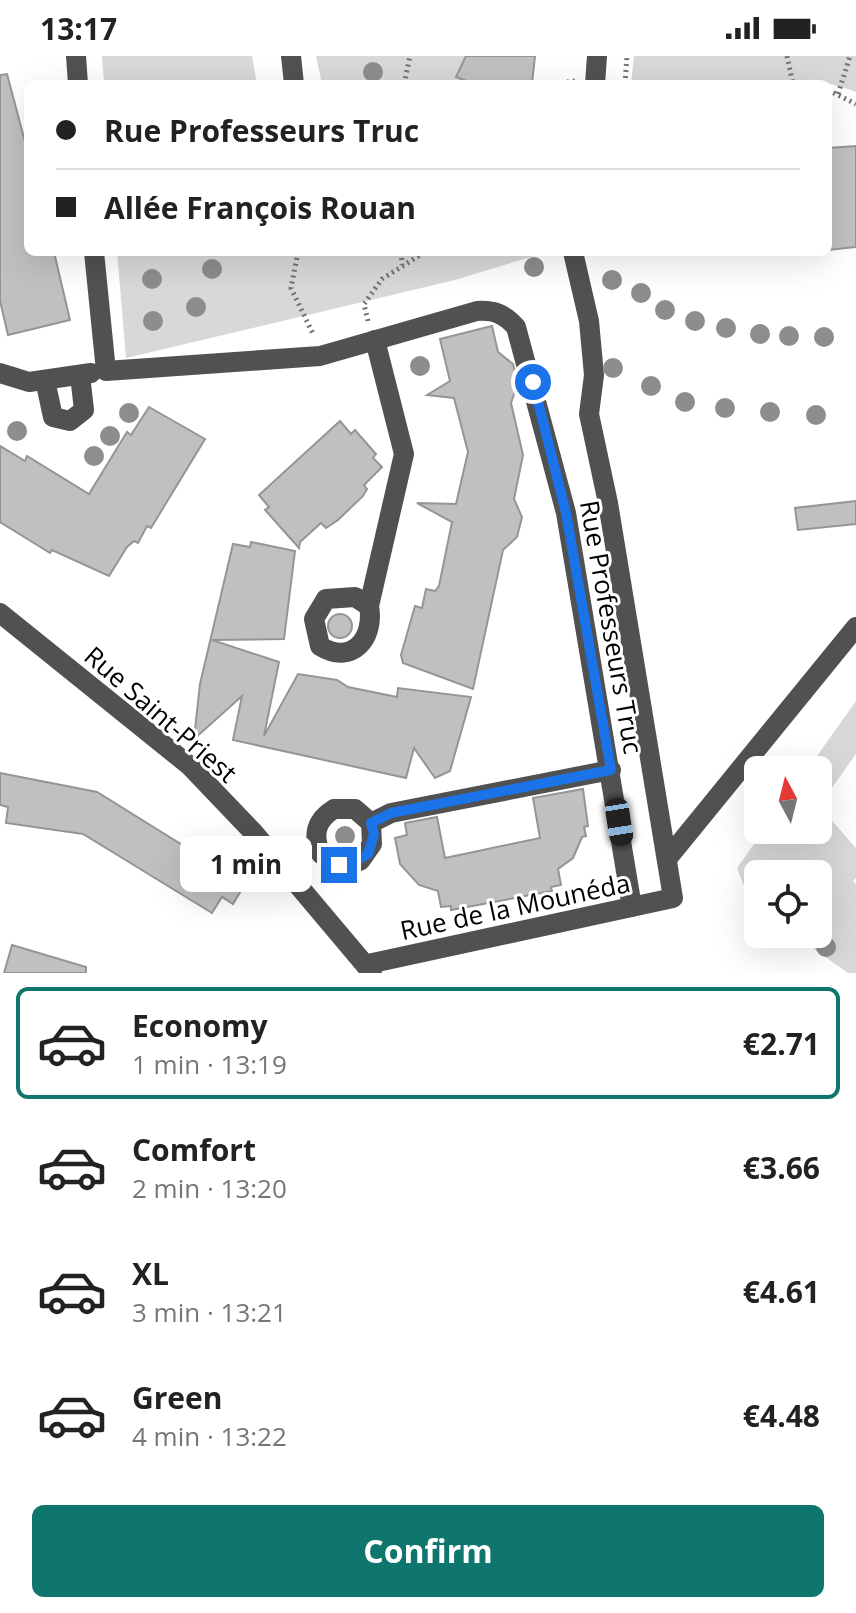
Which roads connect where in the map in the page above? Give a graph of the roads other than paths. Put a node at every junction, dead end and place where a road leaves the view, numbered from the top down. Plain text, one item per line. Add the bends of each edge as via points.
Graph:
1 (76, 56) edge
2 (291, 56) edge
3 (597, 56) edge
4 (78, 80) edge
5 (294, 80) edge
6 (595, 80) edge
7 (94, 256) edge
8 (574, 256) edge
9 (375, 340) junction
10 (106, 371) junction
11 (0, 373) edge
12 (80, 375) junction
13 (45, 380) junction
14 (369, 606) junction
15 (0, 613) edge
16 (856, 627) edge
17 (611, 770) junction
18 (371, 823) dead end
19 (667, 859) junction
20 (632, 907) junction
21 (370, 968) edge

1 - 4 street
2 - 5 street
3 - 6 street
7 - 10 street
8 - 19 street via 589,321 594,375 589,414
9 - 10 street, Rue Professeurs Truc via 320,356
9 - 14 street via 404,454
9 - 17 street, Rue Professeurs Truc via 477,311 506,315 516,327 566,513
10 - 12 street, Rue Professeurs Truc
11 - 13 street, Rue Professeurs Truc via 29,382
12 - 13 street, Rue Professeurs Truc
12 - 13 street via 84,410 70,421 53,417
14 - 14 street via 355,597 326,599 318,608 314,632 320,646 347,653 360,646 368,636
15 - 21 street, Rue Saint-Priest via 190,766
16 - 19 street
17 - 18 street via 391,813
17 - 20 street, Rue Professeurs Truc
19 - 20 street, Rue de la Mounéda via 673,898
20 - 21 street, Rue de la Mounéda

